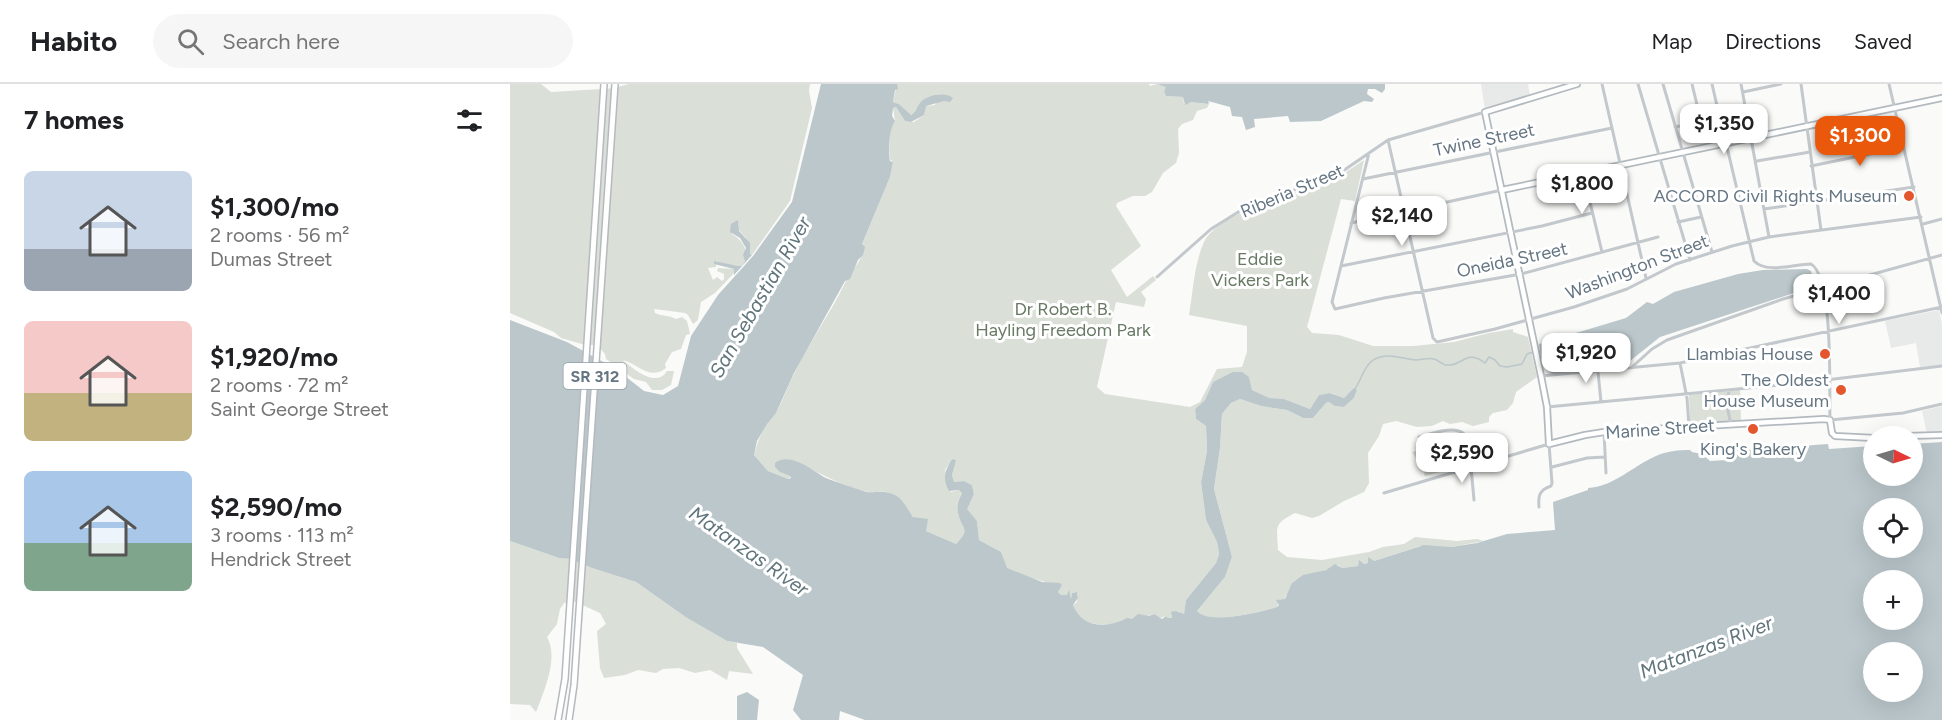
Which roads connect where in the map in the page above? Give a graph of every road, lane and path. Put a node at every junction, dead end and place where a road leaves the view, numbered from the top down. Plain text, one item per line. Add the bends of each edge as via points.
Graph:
1 (604, 84) edge
2 (615, 84) edge
3 (1577, 84) edge
4 (1602, 84) edge
5 (1638, 84) edge
6 (1662, 84) edge
7 (1692, 84) edge
8 (1712, 84) edge
9 (1741, 84) edge
10 (1781, 84) edge
11 (1801, 84) edge
12 (1889, 84) edge
13 (1743, 92) junction
14 (1942, 98) edge
15 (1895, 108) junction
16 (1485, 112) junction
17 (1701, 122) junction
18 (1807, 127) junction
19 (1612, 128) junction
20 (1675, 128) junction
21 (1752, 138) junction
22 (1388, 140) junction
23 (1726, 143) junction
24 (1717, 145) junction
25 (1904, 147) junction
26 (1494, 151) junction
27 (1682, 152) junction
28 (1810, 152) junction
29 (1369, 153) junction
30 (1659, 157) junction
31 (1756, 160) junction
32 (1620, 165) junction
33 (1811, 166) junction
34 (1396, 172) junction
35 (1583, 173) junction
36 (1363, 179) junction
37 (1914, 187) junction
38 (1502, 190) junction
39 (1816, 201) junction
40 (1764, 209) junction
41 (1405, 212) junction
42 (1592, 213) junction
43 (1701, 217) junction
44 (1921, 217) junction
45 (1942, 219) edge
46 (1678, 222) junction
47 (1351, 223) junction
48 (1923, 224) junction
49 (1821, 230) junction
50 (1512, 231) junction
51 (1658, 237) dead end
52 (1769, 237) junction
53 (1637, 242) junction
54 (1749, 242) junction
55 (1414, 252) junction
56 (1602, 252) junction
57 (1712, 252) junction
58 (1942, 255) edge
59 (1930, 258) junction
60 (1690, 260) junction
61 (1341, 266) junction
62 (1521, 274) junction
63 (1157, 277) dead end
64 (1646, 279) junction
65 (1823, 289) junction
66 (1423, 291) junction
67 (1941, 307) edge
68 (1942, 313) edge
69 (1530, 319) junction
70 (1829, 331) junction
71 (1680, 363) junction
72 (1942, 366) edge
73 (1630, 369) junction
74 (1598, 372) junction
75 (1541, 376) junction
76 (1829, 380) junction
77 (1729, 390) junction
78 (1685, 393) junction
79 (1600, 402) junction
80 (1942, 404) edge
81 (1547, 407) junction
82 (1830, 420) junction
83 (1731, 425) junction
84 (1689, 427) junction
85 (1604, 432) junction
86 (1942, 435) edge
87 (1923, 436) edge
88 (1419, 437) dead end
89 (1863, 437) edge
90 (1549, 444) junction
91 (1605, 456) junction
92 (1472, 466) junction
93 (1552, 467) junction
94 (1606, 473) dead end
95 (1384, 494) dead end
96 (1474, 500) dead end
97 (1539, 507) dead end
98 (558, 720) edge
99 (569, 720) edge

1 - 98 main road, SR 312 via 566,665
2 - 99 main road, SR 312 via 576,669
3 - 16 street, Riberia Street
4 - 19 street
5 - 30 street
6 - 20 street
7 - 17 street
8 - 24 street via 1722,128
9 - 13 street
10 - 13 street
11 - 18 street
12 - 15 street
13 - 21 street
14 - 15 street
15 - 18 street
15 - 25 street
16 - 22 street, Riberia Street
16 - 26 street
17 - 20 street
17 - 24 street via 1706,137
18 - 21 street
18 - 28 street
19 - 26 street, Twine Street
19 - 32 street
20 - 27 street
21 - 23 street
21 - 31 street
22 - 29 street, Riberia Street
22 - 34 street
23 - 24 street
23 - 54 street
24 - 27 street
25 - 33 street
25 - 37 street
26 - 34 street, Twine Street
26 - 38 street
27 - 30 street
27 - 43 street
28 - 31 street
28 - 33 street
29 - 36 street
29 - 63 street, Riberia Street via 1337,175 1248,206 1210,230
30 - 32 street
30 - 46 street
31 - 40 street
32 - 35 street
32 - 53 street
33 - 39 street
34 - 36 street, Twine Street
34 - 41 street
35 - 38 street
35 - 42 street
36 - 47 street
37 - 39 street
37 - 44 street
38 - 41 street
38 - 50 street
39 - 40 street
39 - 49 street
40 - 52 street
41 - 47 street
41 - 55 street
42 - 50 street
42 - 56 street
43 - 46 street
43 - 57 street
44 - 48 street
44 - 49 street, Washington Street
45 - 48 street
46 - 60 street
47 - 61 street
48 - 59 street
49 - 52 street, Washington Street
50 - 55 street
50 - 62 street
51 - 53 street, Oneida Street
52 - 54 street, Washington Street
53 - 56 street, Oneida Street
53 - 64 street
54 - 57 street, Washington Street
54 - 65 street via 1757,264 1811,264 1817,268
55 - 61 street
55 - 66 street
56 - 62 street, Oneida Street
57 - 60 street, Washington Street
58 - 59 street
59 - 65 street
59 - 67 street
60 - 64 street, Washington Street
61 - 66 street, Oneida Street via 1332,303 1335,309
62 - 66 street, Oneida Street
62 - 69 street
64 - 69 street, Washington Street via 1612,294
65 - 70 street
65 - 73 street via 1667,340
66 - 69 street, Washington Street via 1436,341
67 - 68 street
67 - 70 street
69 - 75 street
70 - 71 street
70 - 76 street
71 - 73 street
71 - 78 street
72 - 76 street
73 - 74 street
74 - 75 street
74 - 79 street
75 - 81 street
76 - 77 street
76 - 82 street
77 - 78 street
77 - 83 street
78 - 79 street
78 - 84 street
79 - 81 street
80 - 82 street, Marine Street
81 - 90 street
82 - 83 street, Marine Street
82 - 89 street via 1834,436
83 - 84 street, Marine Street
84 - 85 street, Marine Street
85 - 90 street, Marine Street
85 - 91 street
86 - 87 street
88 - 92 street via 1446,430 1460,431 1469,443
90 - 92 street, Marine Street
90 - 93 street
91 - 93 street
91 - 94 street
92 - 95 street, Marine Street
92 - 96 street
93 - 97 street via 1552,485 1539,494

